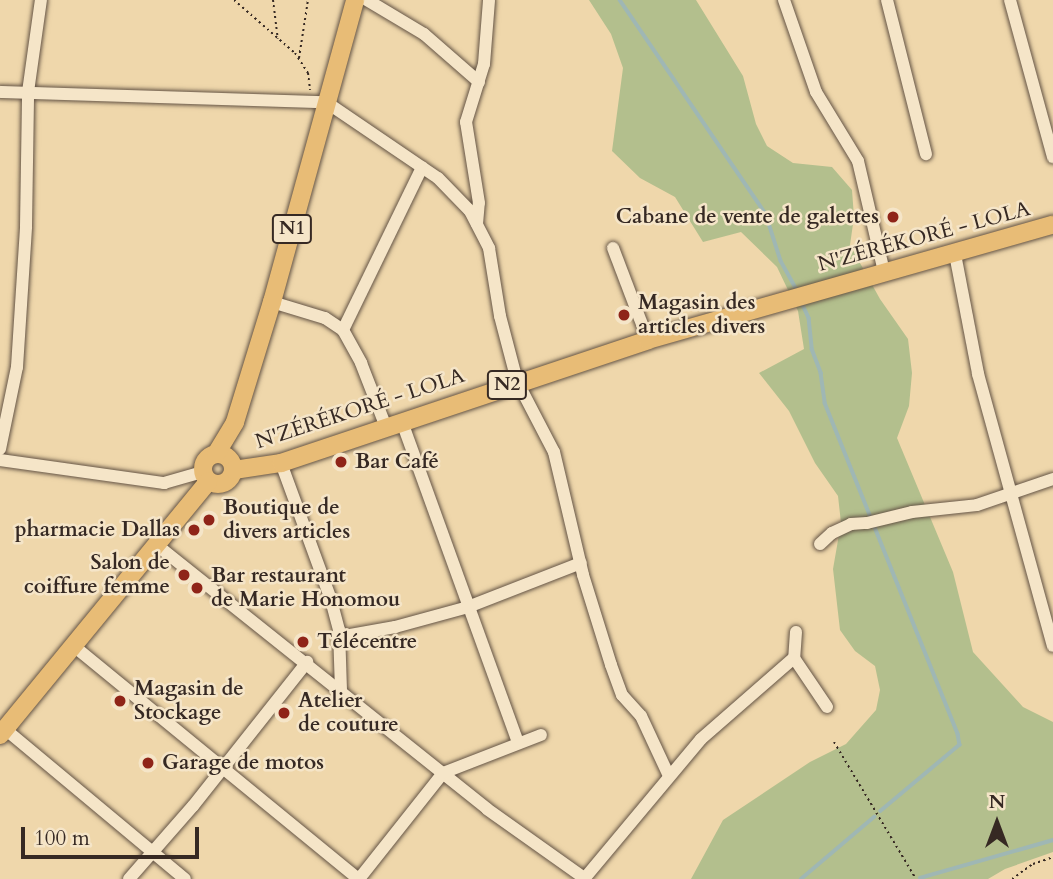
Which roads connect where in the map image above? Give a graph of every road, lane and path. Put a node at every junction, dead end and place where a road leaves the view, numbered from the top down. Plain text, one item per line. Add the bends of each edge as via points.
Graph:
1 (41, 0) edge
2 (234, 0) edge
3 (273, 0) edge
4 (308, 0) edge
5 (355, 0) edge
6 (368, 0) edge
7 (489, 0) edge
8 (784, 0) edge
9 (887, 0) edge
10 (1010, 0) edge
11 (278, 40) junction
12 (299, 60) junction
13 (479, 82) junction
14 (0, 92) edge
15 (28, 92) junction
16 (319, 102) junction
17 (926, 154) dead end
18 (1053, 157) edge
19 (422, 167) junction
20 (477, 224) junction
21 (1053, 225) edge
22 (613, 248) dead end
23 (955, 254) junction
24 (884, 272) junction
25 (272, 302) junction
26 (343, 330) junction
27 (648, 340) junction
28 (517, 381) junction
29 (394, 424) junction
30 (0, 449) edge
31 (216, 454) junction
32 (0, 460) edge
33 (281, 463) junction
34 (234, 470) junction
35 (205, 477) junction
36 (1053, 479) edge
37 (1011, 491) junction
38 (820, 544) dead end
39 (158, 546) junction
40 (581, 563) junction
41 (468, 607) junction
42 (796, 632) dead end
43 (339, 637) junction
44 (1053, 646) edge
45 (75, 647) junction
46 (794, 658) junction
47 (307, 662) junction
48 (341, 690) junction
49 (828, 707) dead end
50 (2, 732) edge
51 (541, 735) dead end
52 (834, 742) dead end
53 (518, 743) junction
54 (222, 769) junction
55 (443, 773) junction
56 (669, 776) junction
57 (152, 853) junction
58 (1053, 858) edge
59 (129, 879) edge
60 (186, 879) edge
61 (358, 879) edge
62 (584, 879) edge
63 (916, 879) edge
64 (1012, 879) edge

1 - 15 street
2 - 11 path
3 - 11 path
4 - 12 path
5 - 16 highway, N1
6 - 13 street via 424,34
7 - 13 street
8 - 24 street via 816,92 858,161
9 - 17 street
10 - 18 street
11 - 12 path
12 - 16 path
13 - 20 street via 466,122 479,203
14 - 15 street
15 - 16 street
15 - 30 street via 17,367
16 - 19 street
16 - 25 highway, N1
19 - 20 street via 470,211
19 - 26 street
20 - 28 street via 489,248
21 - 23 highway, N'ZÉRÉKORÉ - LOLA / N2
22 - 27 street
23 - 24 highway, N'ZÉRÉKORÉ - LOLA / N2
23 - 37 street via 978,374
24 - 27 highway, N'ZÉRÉKORÉ - LOLA / N2
25 - 26 street via 325,317
25 - 31 highway, N1 via 235,422
26 - 29 street
27 - 28 highway, N'ZÉRÉKORÉ - LOLA / N2
28 - 29 highway, N'ZÉRÉKORÉ - LOLA / N2
28 - 40 street via 554,452
29 - 33 highway, N'ZÉRÉKORÉ - LOLA / N2
29 - 41 street
31 - 34 highway via 232,461
31 - 35 highway via 208,457
32 - 35 street via 164,484
33 - 34 highway, N'ZÉRÉKORÉ - LOLA / N2
33 - 43 street via 331,600
34 - 35 highway via 230,481 219,485
35 - 39 highway
36 - 37 street
37 - 38 street via 976,505 852,524
37 - 44 street
39 - 45 highway
39 - 47 street
40 - 41 street
40 - 56 street via 622,695 641,716
41 - 43 street
41 - 53 street
42 - 46 street
43 - 48 street
45 - 50 highway
45 - 54 street
46 - 49 street
46 - 56 street via 701,739
47 - 48 street
47 - 54 street
48 - 55 street
50 - 57 street
51 - 53 street
52 - 63 path
53 - 55 street
54 - 57 street
54 - 61 street
55 - 61 street
55 - 62 street
56 - 62 street
57 - 59 street
57 - 60 street
58 - 64 path via 1033,864

